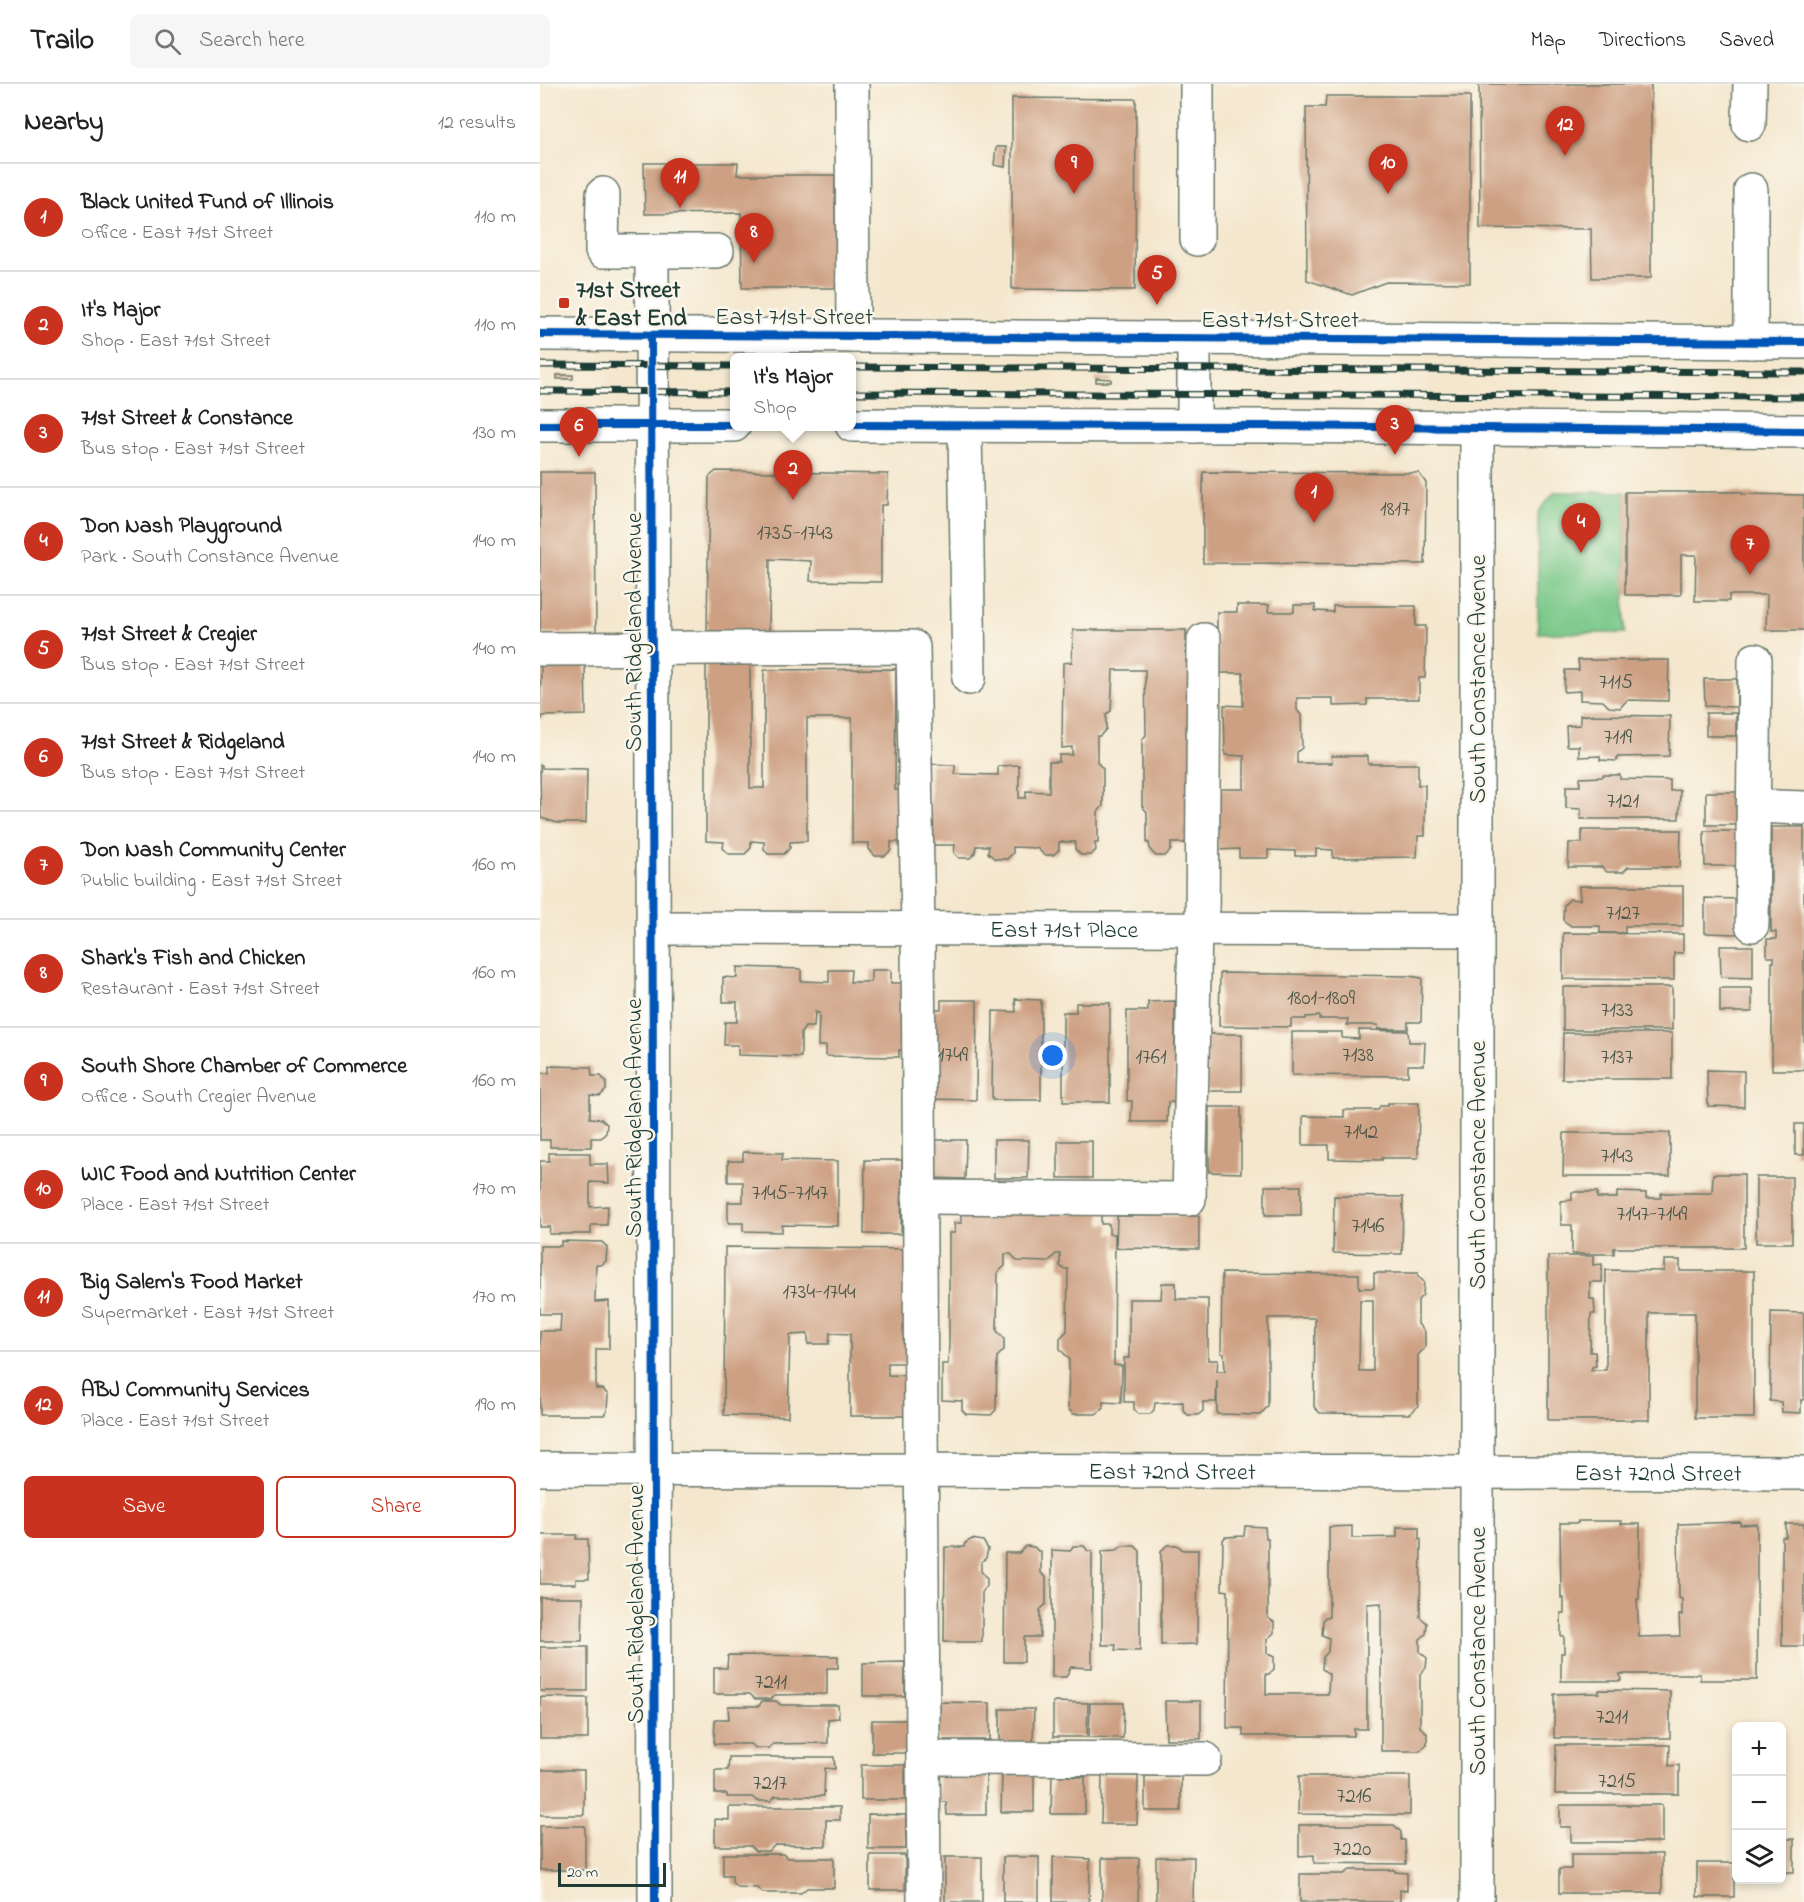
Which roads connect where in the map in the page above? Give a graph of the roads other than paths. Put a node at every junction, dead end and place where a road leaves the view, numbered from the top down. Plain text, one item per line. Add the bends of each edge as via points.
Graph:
1 (852, 84) edge
2 (1197, 84) edge
3 (1750, 84) edge
4 (1749, 124) dead end
5 (1751, 190) dead end
6 (603, 194) dead end
7 (1197, 239) dead end
8 (652, 251) junction
9 (717, 251) dead end
10 (540, 334) edge
11 (651, 335) junction
12 (853, 336) junction
13 (1194, 338) junction
14 (1751, 342) junction
15 (1804, 342) edge
16 (540, 425) edge
17 (730, 425) edge
18 (856, 425) edge
19 (652, 426) junction
20 (965, 426) junction
21 (1194, 426) junction
22 (1477, 427) junction
23 (1804, 430) edge
24 (1204, 640) dead end
25 (653, 648) junction
26 (540, 649) edge
27 (1755, 660) dead end
28 (969, 678) dead end
29 (1754, 806) junction
30 (1804, 808) edge
31 (1752, 925) dead end
32 (652, 928) junction
33 (918, 929) junction
34 (1199, 929) junction
35 (1477, 930) junction
36 (919, 1197) junction
37 (540, 1470) edge
38 (654, 1470) junction
39 (921, 1471) junction
40 (1477, 1472) junction
41 (1804, 1473) edge
42 (923, 1758) junction
43 (1205, 1759) dead end
44 (655, 1902) edge
45 (924, 1902) edge
46 (1477, 1902) edge

1 - 12 street
2 - 7 street
3 - 4 street
5 - 14 street
6 - 8 street via 602,251
8 - 9 street
8 - 11 street, South Ridgeland Avenue
10 - 11 street, East 71st Street
11 - 12 street, East 71st Street
11 - 19 street, South Ridgeland Avenue
12 - 13 street, East 71st Street
13 - 14 street, East 71st Street
13 - 21 street
14 - 15 street, East 71st Street
16 - 19 street
17 - 19 street
18 - 20 street
19 - 25 street, South Ridgeland Avenue
20 - 21 street
20 - 28 street
21 - 22 street
22 - 23 street
22 - 35 street, South Constance Avenue
24 - 34 street
25 - 26 street
25 - 32 street, South Ridgeland Avenue
25 - 33 street via 913,647
27 - 29 street
29 - 30 street
29 - 31 street
32 - 33 street, East 71st Place
32 - 38 street, South Ridgeland Avenue
33 - 34 street, East 71st Place
33 - 36 street
34 - 35 street, East 71st Place
34 - 36 street via 1189,1198
35 - 40 street, South Constance Avenue
36 - 39 street
37 - 38 street, East 72nd Street
38 - 39 street, East 72nd Street
38 - 44 street, South Ridgeland Avenue
39 - 40 street, East 72nd Street
39 - 42 street
40 - 41 street, East 72nd Street
40 - 46 street, South Constance Avenue
42 - 43 street
42 - 45 street

